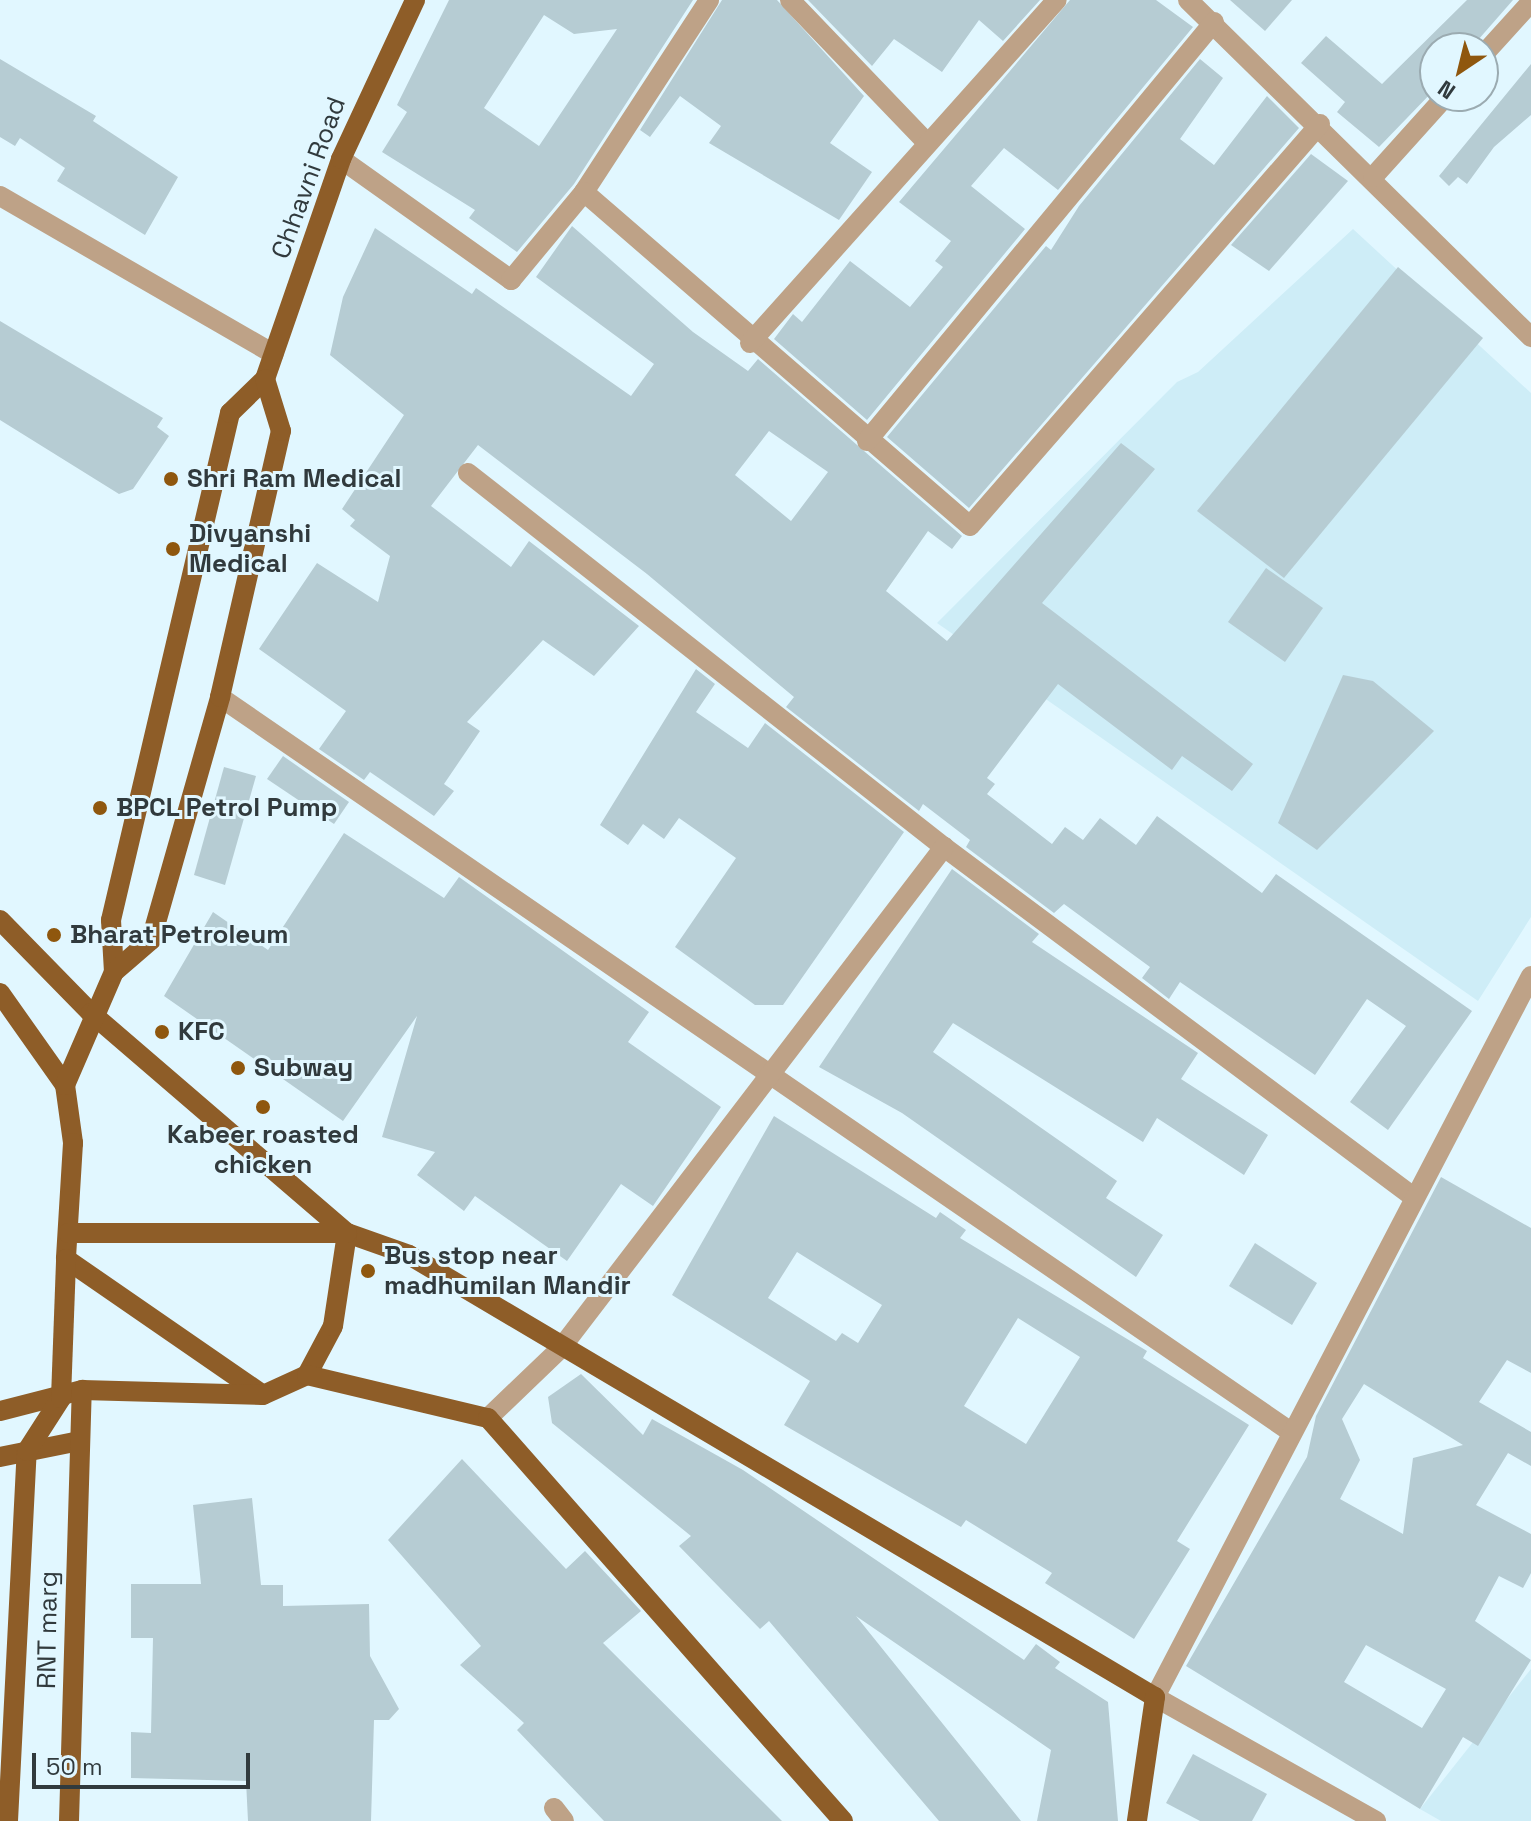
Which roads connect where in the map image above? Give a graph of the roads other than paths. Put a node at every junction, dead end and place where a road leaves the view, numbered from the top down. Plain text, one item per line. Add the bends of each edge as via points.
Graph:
1 (415, 0) edge
2 (709, 0) edge
3 (1057, 0) edge
4 (1188, 0) edge
5 (794, 1) edge
6 (1531, 2) edge
7 (1214, 22) junction
8 (1499, 37) edge
9 (1432, 112) edge
10 (1320, 124) junction
11 (926, 142) junction
12 (341, 159) junction
13 (1373, 177) junction
14 (584, 192) junction
15 (0, 196) edge
16 (1531, 337) edge
17 (750, 343) junction
18 (274, 354) junction
19 (265, 379) junction
20 (867, 441) junction
21 (468, 473) dead end
22 (220, 697) junction
23 (944, 847) junction
24 (0, 920) edge
25 (114, 972) junction
26 (1531, 976) edge
27 (0, 993) edge
28 (91, 1013) junction
29 (768, 1076) junction
30 (65, 1085) junction
31 (1412, 1196) junction
32 (68, 1233) junction
33 (347, 1233) junction
34 (66, 1259) junction
35 (561, 1348) junction
36 (307, 1375) junction
37 (82, 1390) junction
38 (263, 1395) junction
39 (61, 1398) junction
40 (0, 1411) edge
41 (488, 1418) junction
42 (1291, 1432) junction
43 (79, 1441) junction
44 (27, 1451) junction
45 (0, 1457) edge
46 (1155, 1697) junction
47 (8, 1821) edge
48 (69, 1821) edge
49 (843, 1821) edge
50 (1137, 1821) edge
51 (1376, 1821) edge

1 - 12 main road, Chhavni Road
2 - 14 street
3 - 11 street
4 - 7 street
5 - 11 street
6 - 8 street
7 - 10 street
7 - 20 street
9 - 13 street
10 - 13 street
10 - 20 street via 970,526
11 - 17 street
12 - 14 street via 503,279 518,276
12 - 18 main road, Chhavni Road
13 - 16 street
14 - 17 street
15 - 18 street
17 - 20 street
18 - 19 main road, Chhavni Road
19 - 22 main road via 281,431
19 - 25 main road via 230,413 111,920
21 - 23 street
22 - 25 main road via 151,940
22 - 29 street
23 - 29 street
23 - 31 street
24 - 28 main road
25 - 28 main road
26 - 31 street
27 - 30 main road
28 - 30 main road
28 - 33 main road
29 - 35 street
29 - 42 street
30 - 32 main road via 73,1143
31 - 42 street
32 - 33 main road
32 - 34 main road
33 - 35 main road via 409,1255
33 - 36 main road via 333,1326
34 - 38 main road
34 - 39 main road
35 - 41 street
35 - 46 main road
36 - 38 main road
36 - 41 main road
37 - 38 main road
37 - 39 main road
37 - 43 main road, RNT marg
39 - 40 main road
39 - 44 main road
41 - 49 main road
42 - 46 street
43 - 44 main road
43 - 48 main road, RNT marg
44 - 45 main road
44 - 47 main road, RNT marg
46 - 50 main road
46 - 51 street

